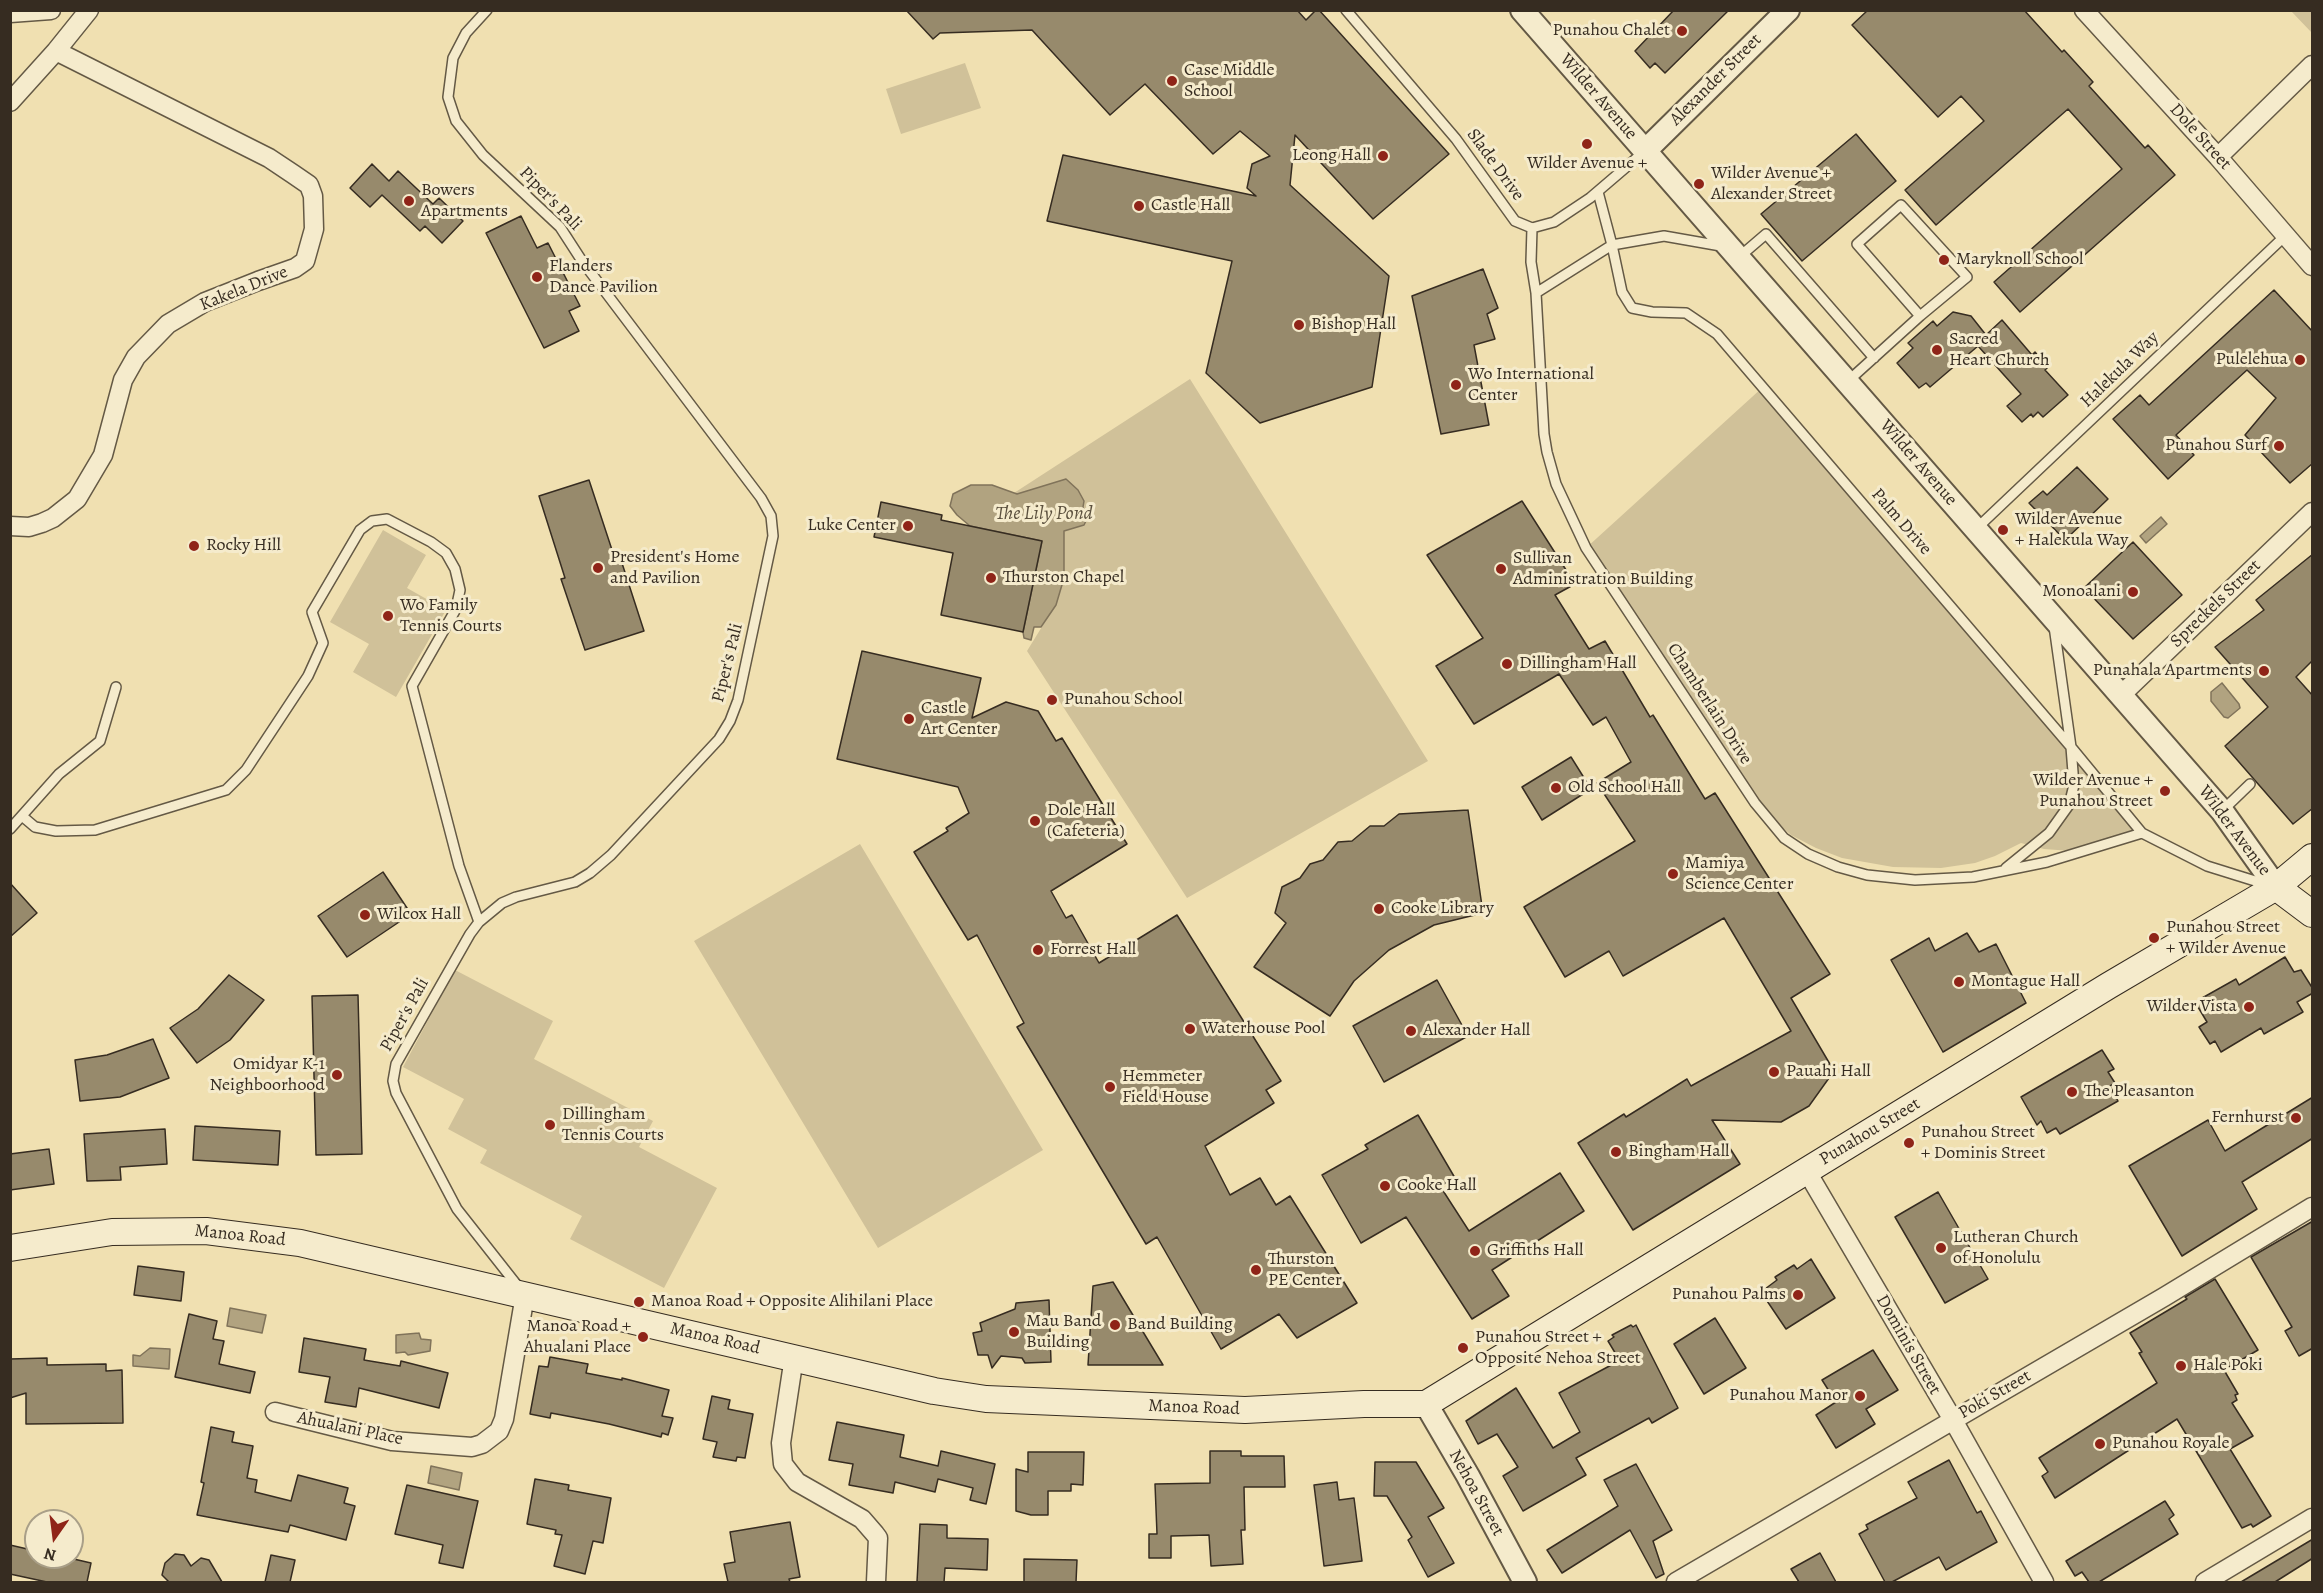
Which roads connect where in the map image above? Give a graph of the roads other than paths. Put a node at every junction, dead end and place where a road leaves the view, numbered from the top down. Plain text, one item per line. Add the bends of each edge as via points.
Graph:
1 (51, 10) edge
2 (89, 10) edge
3 (487, 10) edge
4 (1346, 10) edge
5 (1522, 10) edge
6 (1788, 10) edge
7 (2084, 10) edge
8 (10, 13) edge
9 (56, 51) junction
10 (2313, 65) edge
11 (10, 102) edge
12 (1645, 151) junction
13 (2218, 157) junction
14 (1598, 192) junction
15 (1532, 228) junction
16 (2286, 235) junction
17 (1612, 244) junction
18 (1733, 253) junction
19 (2313, 266) edge
20 (1536, 292) junction
21 (1920, 316) junction
22 (1874, 358) junction
23 (1847, 382) junction
24 (2313, 512) edge
25 (10, 526) edge
26 (1976, 529) junction
27 (2052, 617) junction
28 (116, 687) dead end
29 (2121, 696) junction
30 (2071, 747) junction
31 (2250, 784) dead end
32 (2222, 811) junction
33 (22, 816) junction
34 (10, 829) edge
35 (2142, 833) junction
36 (2313, 857) edge
37 (2002, 870) junction
38 (2276, 887) junction
39 (2313, 914) edge
40 (479, 922) junction
41 (1806, 1170) junction
42 (2313, 1207) edge
43 (10, 1248) edge
44 (525, 1295) junction
45 (794, 1357) junction
46 (1426, 1404) junction
47 (275, 1412) dead end
48 (1953, 1420) junction
49 (2313, 1518) edge
50 (876, 1582) edge
51 (1526, 1582) edge
52 (1676, 1582) edge
53 (2044, 1582) edge
54 (2205, 1582) edge

1 - 8 street
2 - 9 street
3 - 40 lane, Piper's Pali via 466,33 453,58 447,97 456,121 483,155 560,227 762,498 771,516 774,536 738,700 719,739 590,873 576,882 502,903
4 - 15 lane, Slade Drive via 1456,139 1515,221
5 - 12 street, Wilder Avenue
6 - 12 street, Alexander Street
7 - 13 street, Dole Street
9 - 11 street
9 - 25 street, Kakela Drive via 268,158 309,185 314,229 305,261 295,268 205,303 168,324 136,357 123,380 103,456 78,499 42,523
10 - 13 street
12 - 14 lane
12 - 18 street, Wilder Avenue
13 - 16 street, Dole Street
14 - 15 lane via 1554,222
14 - 17 lane
15 - 20 lane, Chamberlain Drive via 1531,262
16 - 19 street, Dole Street
16 - 26 lane, Halekula Way
17 - 18 lane via 1664,236
17 - 20 lane
17 - 30 lane, Palm Drive via 1622,292 1632,308 1686,313 1717,334
18 - 22 lane via 1766,234
18 - 23 street, Wilder Avenue
20 - 37 lane, Chamberlain Drive via 1544,434 1556,484 1586,548 1755,804 1784,838 1800,850 1867,875 1926,880 1974,877
21 - 21 lane via 1967,277 1901,205 1857,244
21 - 22 lane
22 - 23 lane
23 - 26 street, Wilder Avenue
24 - 29 street, Spreckels Street
26 - 27 street, Wilder Avenue
27 - 29 street, Wilder Avenue
27 - 30 lane
28 - 33 lane via 100,741 59,774
29 - 32 street, Wilder Avenue
30 - 35 lane, Palm Drive
30 - 37 lane via 2074,785 2069,805 2049,833
31 - 32 lane
32 - 38 street, Wilder Avenue
33 - 34 lane
33 - 40 lane via 35,827 95,830 226,790 246,770 308,676 323,643 312,612 360,530 372,521 387,519 446,553 460,590 456,609 412,686 459,866
35 - 37 lane, Chamberlain Drive via 2047,862
35 - 38 lane, Palm Drive via 2207,866
36 - 38 main road, Punahou Street
38 - 39 main road, Wilder Avenue
38 - 41 main road, Punahou Street
40 - 44 lane, Piper's Pali via 399,1059 393,1081 457,1209
41 - 46 main road, Punahou Street
41 - 48 street, Dominis Street
42 - 48 street, Poki Street
43 - 44 main road, Manoa Road via 112,1232 206,1231 300,1243
44 - 45 main road, Manoa Road
44 - 47 street, Ahualani Place via 504,1419 499,1431 482,1444 472,1447 392,1441
45 - 46 main road, Manoa Road via 986,1399 1245,1410
45 - 50 street via 781,1443 783,1464 797,1482 862,1519 875,1534
46 - 51 street, Nehoa Street
48 - 52 street, Poki Street
48 - 53 street, Dominis Street
49 - 54 street

